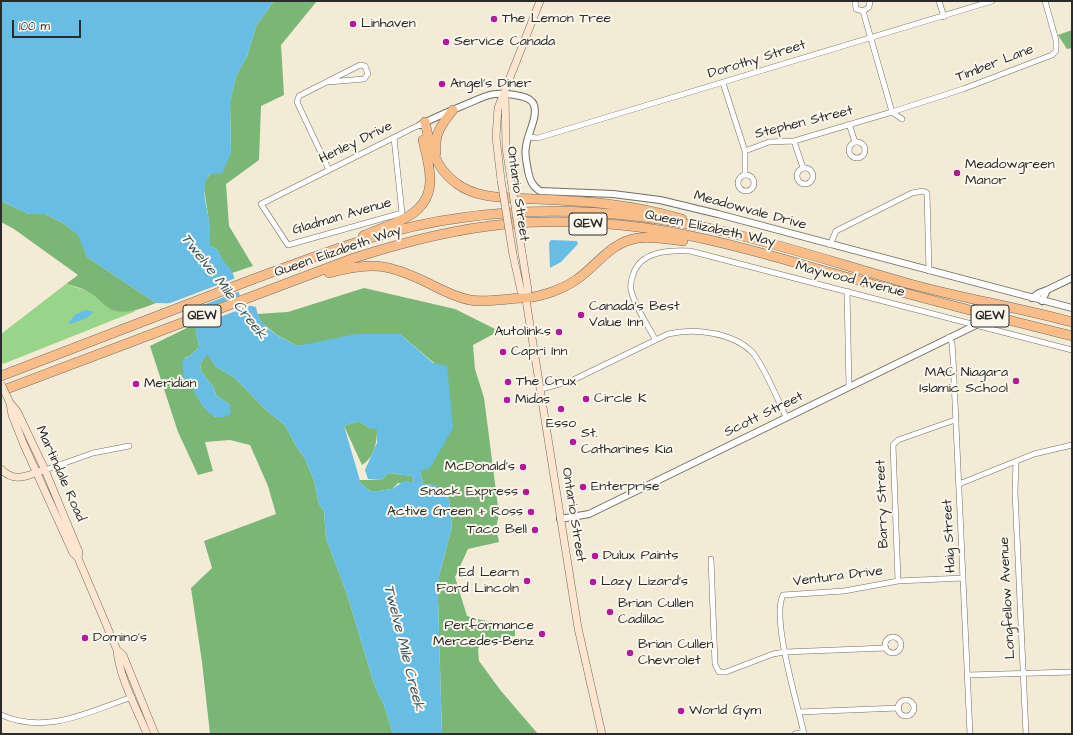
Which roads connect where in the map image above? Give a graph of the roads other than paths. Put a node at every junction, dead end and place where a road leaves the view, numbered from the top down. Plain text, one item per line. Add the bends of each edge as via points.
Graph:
1 (540, 1) edge
2 (855, 1) edge
3 (870, 1) edge
4 (939, 1) edge
5 (992, 1) edge
6 (1045, 1) edge
7 (863, 11) junction
8 (944, 16) junction
9 (870, 38) junction
10 (328, 82) junction
11 (723, 83) junction
12 (505, 93) junction
13 (453, 110) junction
14 (892, 112) junction
15 (902, 119) dead end
16 (422, 123) junction
17 (849, 124) junction
18 (528, 137) junction
19 (394, 138) junction
20 (794, 141) junction
21 (855, 142) dead end
22 (745, 151) junction
23 (803, 168) dead end
24 (442, 169) junction
25 (329, 170) junction
26 (745, 175) dead end
27 (725, 232) junction
28 (286, 242) joint
29 (830, 245) junction
30 (334, 250) junction
31 (929, 272) junction
32 (1072, 278) edge
33 (270, 290) junction
34 (1046, 290) junction
35 (847, 291) junction
36 (908, 294) junction
37 (526, 298) junction
38 (1032, 298) junction
39 (1042, 301) junction
40 (1072, 308) edge
41 (1072, 322) edge
42 (976, 325) junction
43 (1072, 336) edge
44 (949, 337) junction
45 (655, 339) junction
46 (1072, 350) edge
47 (1, 378) edge
48 (849, 386) junction
49 (540, 389) junction
50 (1, 391) edge
51 (10, 403) junction
52 (786, 417) junction
53 (955, 420) junction
54 (1072, 445) edge
55 (129, 446) dead end
56 (1016, 461) junction
57 (1, 469) edge
58 (45, 470) junction
59 (37, 473) junction
60 (959, 484) junction
61 (560, 518) junction
62 (78, 558) junction
63 (711, 559) dead end
64 (963, 578) junction
65 (898, 581) junction
66 (886, 648) dead end
67 (117, 650) junction
68 (785, 652) junction
69 (1072, 672) edge
70 (1024, 673) junction
71 (968, 675) junction
72 (132, 697) junction
73 (899, 708) dead end
74 (799, 712) junction
75 (1, 715) edge
76 (804, 733) edge
77 (147, 734) edge
78 (155, 734) edge
79 (602, 734) edge
80 (795, 734) edge
81 (970, 734) edge
82 (1026, 734) edge

1 - 12 main road, Ontario Street
2 - 7 street via 856,9
3 - 7 street via 869,7
4 - 8 street
5 - 8 street, Dorothy Street
6 - 14 street, Timber Lane via 1056,40 1056,51 1052,55 963,89
7 - 9 street
8 - 9 street, Dorothy Street
9 - 11 street, Dorothy Street
9 - 14 street
10 - 10 street via 364,79 368,74 365,66 360,65
10 - 25 street via 299,96 296,102
11 - 18 street, Dorothy Street via 538,138
11 - 22 street
12 - 13 street, Henley Drive via 489,94
12 - 18 street, Meadowvale Drive via 528,98 534,105 535,112
12 - 37 main road, Ontario Street, bridge via 506,148 528,290
12 - 37 main road, Ontario Street, bridge via 498,108 496,137 513,255 521,291
13 - 16 street, Henley Drive
13 - 24 highway via 442,122 436,135 436,152
14 - 15 street
14 - 17 street, Stephen Street
16 - 19 street, Henley Drive
16 - 24 highway
16 - 30 highway via 430,178 428,196 424,204 406,218
17 - 20 street, Stephen Street
17 - 21 street
18 - 29 street, Meadowvale Drive via 527,166 534,188 540,191 613,194 660,200
19 - 25 street, Henley Drive
19 - 28 street, Gladman Avenue via 402,213 288,244
20 - 22 street, Stephen Street via 769,142
20 - 23 street
22 - 26 street
24 - 27 highway via 455,183 481,195 608,204 671,216
25 - 28 street, Henley Drive via 261,204
27 - 30 highway, Queen Elizabeth Way / QEW via 601,212 542,211 458,218 415,226
27 - 41 highway, Queen Elizabeth Way / QEW via 919,286
29 - 31 street, Meadowvale Drive
29 - 31 street via 836,231 912,193 923,191 927,193 931,263
30 - 47 highway, Queen Elizabeth Way / QEW via 128,327
31 - 38 street, Meadowvale Drive
32 - 34 street
33 - 36 highway, Queen Elizabeth Way / QEW via 354,258 438,235 505,224 573,223 646,228 712,241
33 - 37 highway via 338,271 380,266 393,268 446,292 472,300
33 - 50 highway, Queen Elizabeth Way / QEW
34 - 38 street
34 - 39 street
35 - 42 street, Maywood Avenue
35 - 45 street, Maywood Avenue via 690,251 678,250 656,254 640,261 630,282 635,300
35 - 48 street
36 - 37 highway via 692,242 637,238 611,249 575,281
36 - 43 highway, Queen Elizabeth Way / QEW
37 - 49 main road, Ontario Street
38 - 39 street, Meadowvale Drive
39 - 40 street, Meadowvale Drive
42 - 44 street, Scott Street
42 - 46 street, Maywood Avenue
44 - 48 street, Scott Street
44 - 53 street, Haig Street via 952,343
45 - 49 street via 571,381
45 - 52 street via 682,331 695,331 727,337 738,342 755,356
47 - 51 main road, Martindale Road, bridge
48 - 52 street, Scott Street
49 - 61 main road, Ontario Street
51 - 58 main road, Martindale Road via 17,411
51 - 59 main road, Martindale Road via 12,415
52 - 61 street, Scott Street via 589,514
53 - 60 street, Haig Street
53 - 65 street, Barry Street via 898,440 893,445
54 - 56 street
55 - 58 street via 93,453
56 - 60 street
56 - 70 street, Longfellow Avenue via 1015,492
57 - 59 main road via 11,477 22,479
58 - 59 main road
58 - 62 main road, Martindale Road via 79,552
59 - 62 main road, Martindale Road via 73,553
60 - 64 street, Haig Street
61 - 79 main road, Ontario Street via 578,628
62 - 67 main road, Martindale Road
63 - 68 street via 715,664 719,672 726,672
64 - 65 street, Ventura Drive
64 - 71 street, Haig Street
65 - 68 street, Ventura Drive via 844,591 783,595 779,610
66 - 68 street
67 - 72 main road, Martindale Road
67 - 78 main road, Martindale Road via 123,655
68 - 74 street, Ventura Drive
69 - 70 street
70 - 71 street
70 - 82 street, Longfellow Avenue
71 - 81 street, Haig Street
72 - 75 street via 60,723 13,721
72 - 77 main road, Martindale Road
73 - 74 street
74 - 76 street, Ventura Drive
76 - 80 street, Ventura Drive

